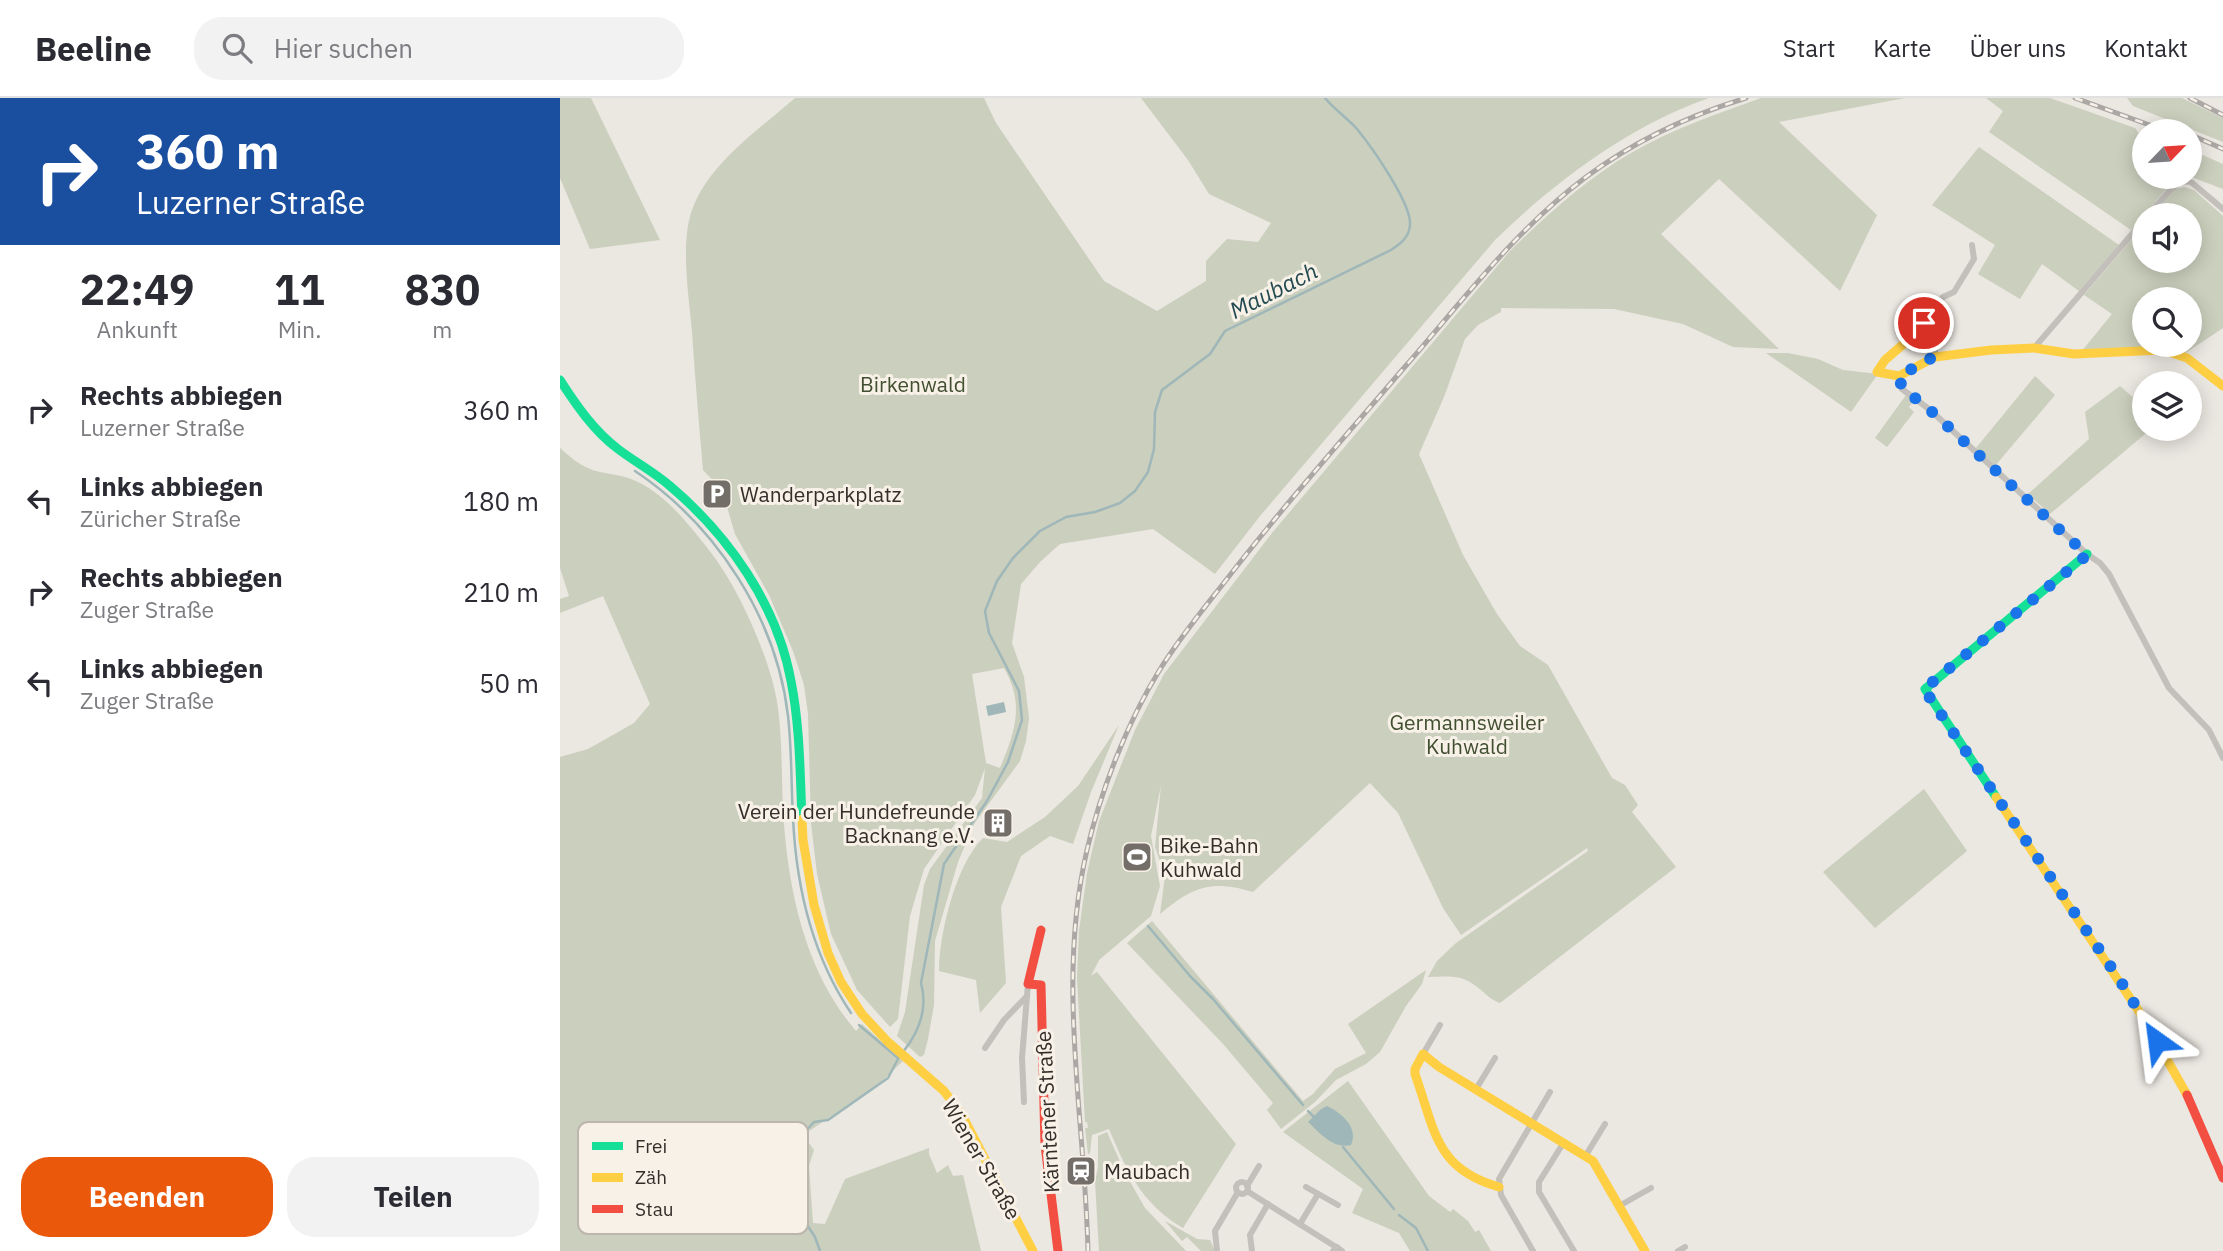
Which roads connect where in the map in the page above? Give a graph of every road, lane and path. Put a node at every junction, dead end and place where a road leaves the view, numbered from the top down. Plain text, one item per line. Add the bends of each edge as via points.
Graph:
1 (2159, 203) edge
2 (2223, 209) edge
3 (2132, 234) edge
4 (1972, 245) dead end
5 (1922, 328) junction
6 (2034, 348) junction
7 (1935, 356) junction
8 (1899, 376) junction
9 (560, 380) edge
10 (2223, 386) edge
11 (2087, 555) junction
12 (2223, 758) edge
13 (1041, 929) dead end
14 (1028, 984) junction
15 (1027, 996) junction
16 (1440, 1025) dead end
17 (985, 1048) dead end
18 (1423, 1054) junction
19 (1495, 1058) dead end
20 (1476, 1089) junction
21 (1550, 1092) dead end
22 (1024, 1102) dead end
23 (1532, 1122) junction
24 (1605, 1124) dead end
25 (1564, 1142) junction
26 (1586, 1155) junction
27 (1259, 1166) dead end
28 (2223, 1178) edge
29 (1306, 1187) dead end
30 (1499, 1187) junction
31 (1247, 1188) junction
32 (1651, 1188) dead end
33 (1318, 1194) junction
34 (1268, 1205) junction
35 (1338, 1205) dead end
36 (1619, 1206) junction
37 (1300, 1224) junction
38 (1337, 1250) edge
39 (1033, 1251) edge
40 (1058, 1251) edge
41 (1217, 1251) edge
42 (1252, 1251) edge
43 (1533, 1251) edge
44 (1574, 1251) edge
45 (1645, 1251) edge

1 - 2 street via 2182,181 2191,182
3 - 6 street
4 - 5 street via 1974,259 1954,292 1944,297
5 - 7 street via 1935,346
5 - 8 street via 1877,372
6 - 7 street
6 - 10 street via 2074,354 2163,350 2187,358
7 - 8 street
8 - 11 street via 1902,388
9 - 39 street, Wiener Straße via 581,412 615,447 688,502 727,542 770,615 787,663 796,710 808,875 835,969 868,1021 944,1091 962,1115
11 - 12 street via 2109,573 2169,688 2209,730
11 - 28 street via 1924,689 2121,982 2188,1096
13 - 14 street, Kärntener Straße
14 - 15 street, Kärntener Straße
14 - 40 street, Kärntener Straße via 1041,985 1045,1148
15 - 17 street, Kärntener Straße
15 - 22 street, Kärntener Straße
16 - 18 street
18 - 20 street
18 - 30 street via 1415,1074 1443,1152 1465,1171
19 - 20 street
20 - 23 street
21 - 23 street
23 - 25 street
23 - 30 street via 1502,1170
24 - 26 street
25 - 26 street
25 - 44 street via 1539,1182 1539,1192
26 - 36 street
27 - 31 street
29 - 33 street
30 - 43 street
31 - 34 street
31 - 41 street via 1244,1194 1238,1192 1215,1231
32 - 36 street
33 - 35 street
33 - 37 street
34 - 37 street
34 - 42 street via 1250,1234
36 - 45 street
37 - 38 street

